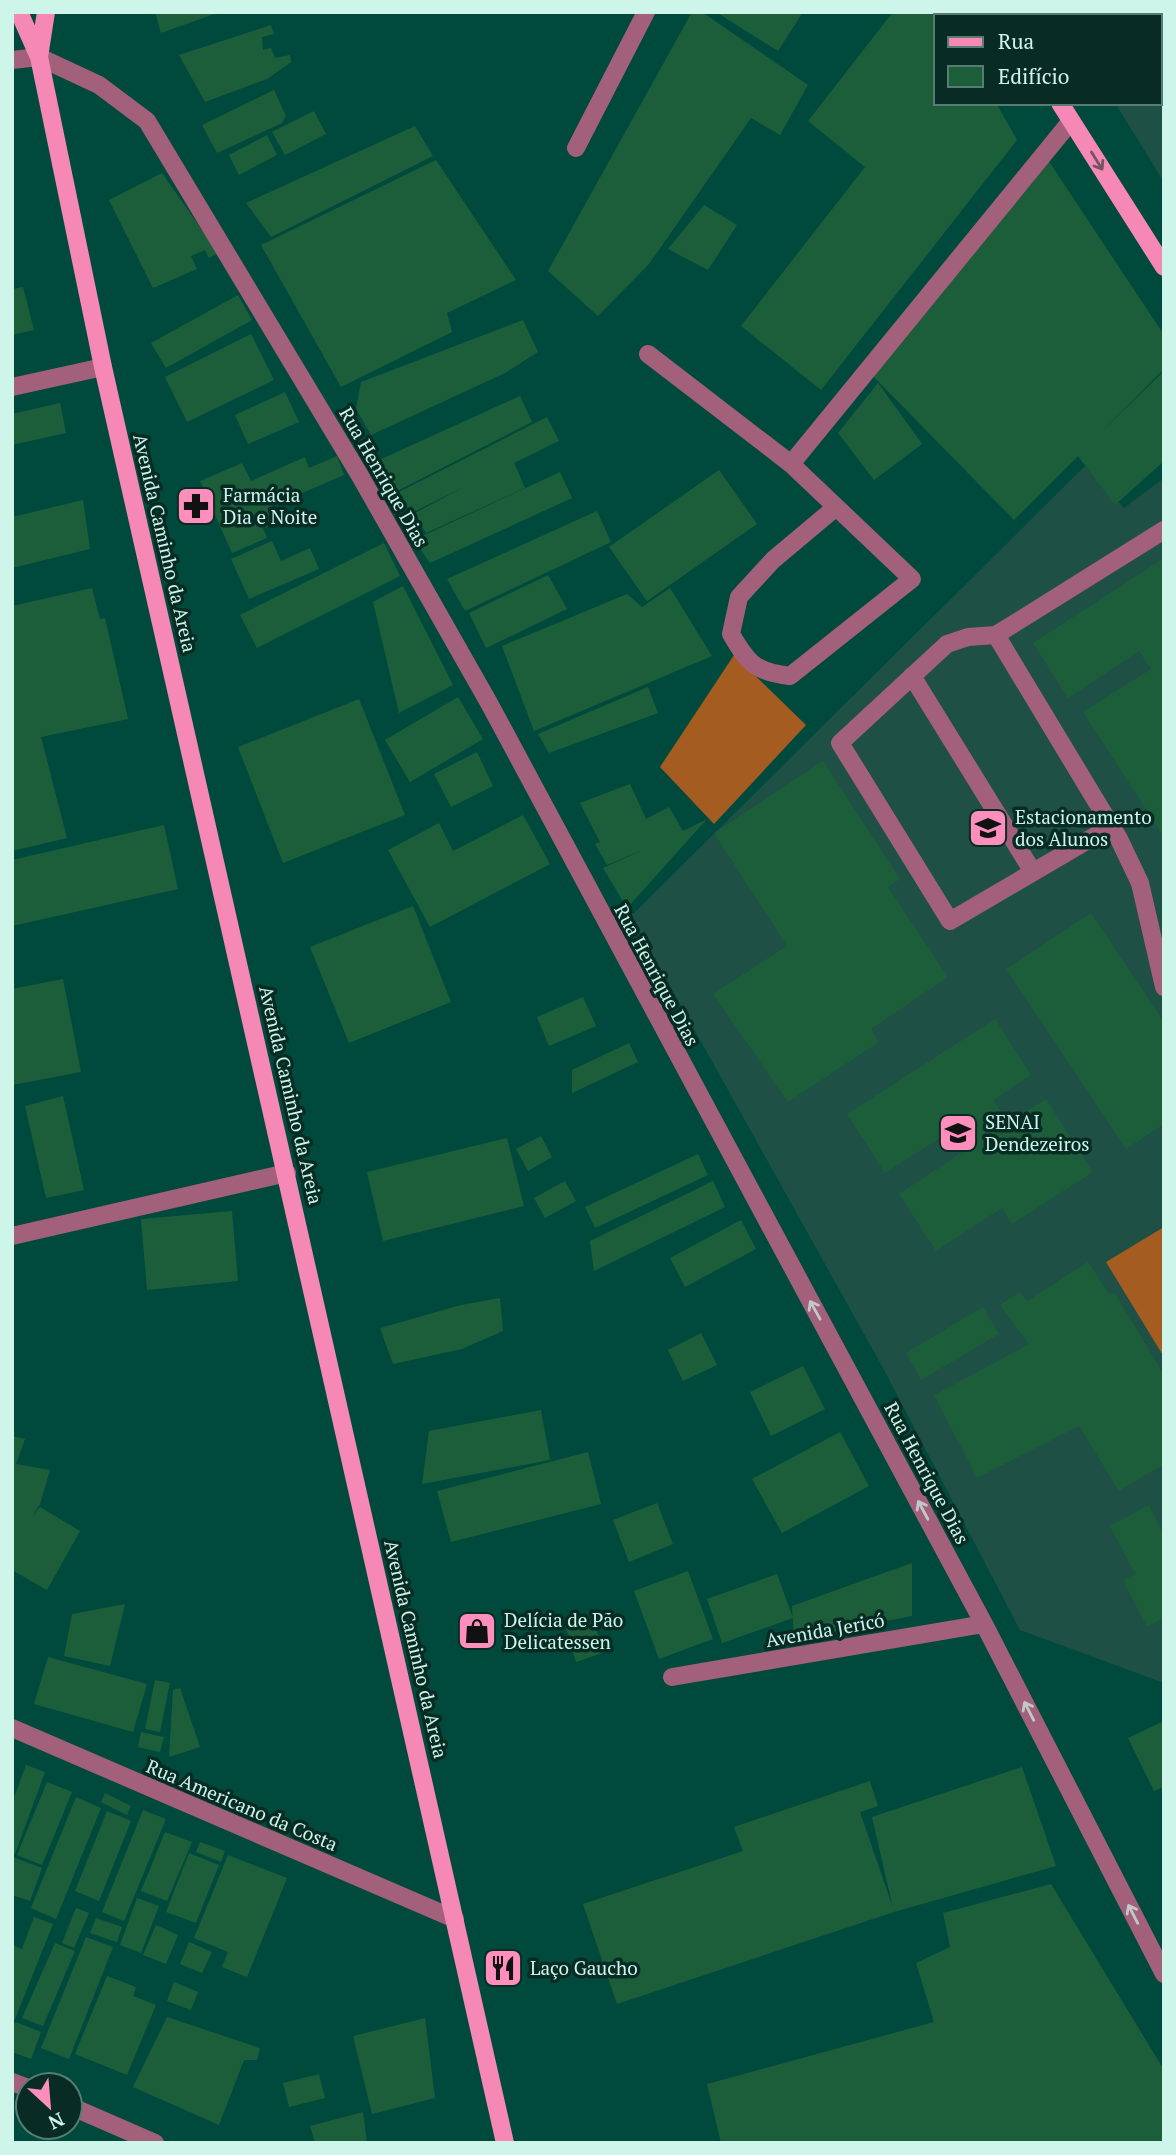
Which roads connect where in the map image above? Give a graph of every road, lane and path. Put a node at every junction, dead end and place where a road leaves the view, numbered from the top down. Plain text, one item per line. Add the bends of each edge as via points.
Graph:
1 (19, 12) edge
2 (46, 12) edge
3 (646, 12) edge
4 (39, 57) junction
5 (12, 60) edge
6 (1061, 105) edge
7 (1071, 121) junction
8 (576, 148) dead end
9 (1164, 267) edge
10 (648, 354) dead end
11 (103, 367) junction
12 (12, 387) edge
13 (791, 464) junction
14 (836, 507) junction
15 (1164, 530) edge
16 (996, 635) junction
17 (912, 676) junction
18 (1112, 826) junction
19 (1032, 872) junction
20 (1164, 987) edge
21 (287, 1173) junction
22 (12, 1237) edge
23 (984, 1624) junction
24 (672, 1677) dead end
25 (12, 1728) edge
26 (455, 1919) junction
27 (1164, 1975) edge
28 (84, 2112) edge
29 (155, 2143) edge
30 (505, 2143) edge

1 - 4 main road, Avenida Caminho da Areia
2 - 4 main road, Avenida Caminho da Areia
3 - 8 street
4 - 5 street
4 - 11 main road, Avenida Caminho da Areia
23 -> 4 street, Rua Henrique Dias via 489,703 359,474 147,121 99,85
6 - 7 main road
7 -> 9 main road
7 - 13 street
10 - 13 street
11 - 12 street
11 - 21 main road, Avenida Caminho da Areia
13 - 14 street
14 - 14 street via 912,579 790,676 765,673 746,659 731,634 739,597 773,560
15 - 16 street
16 - 17 street via 947,644
16 - 18 street
17 - 19 street
17 - 19 street via 840,743 950,921
18 - 19 street
18 - 20 street via 1140,883
21 - 22 street
21 - 26 main road, Avenida Caminho da Areia
23 - 24 street, Avenida Jericó
27 -> 23 street, Rua Henrique Dias
25 - 26 street, Rua Americano da Costa
26 - 30 main road, Avenida Caminho da Areia
28 - 29 street

